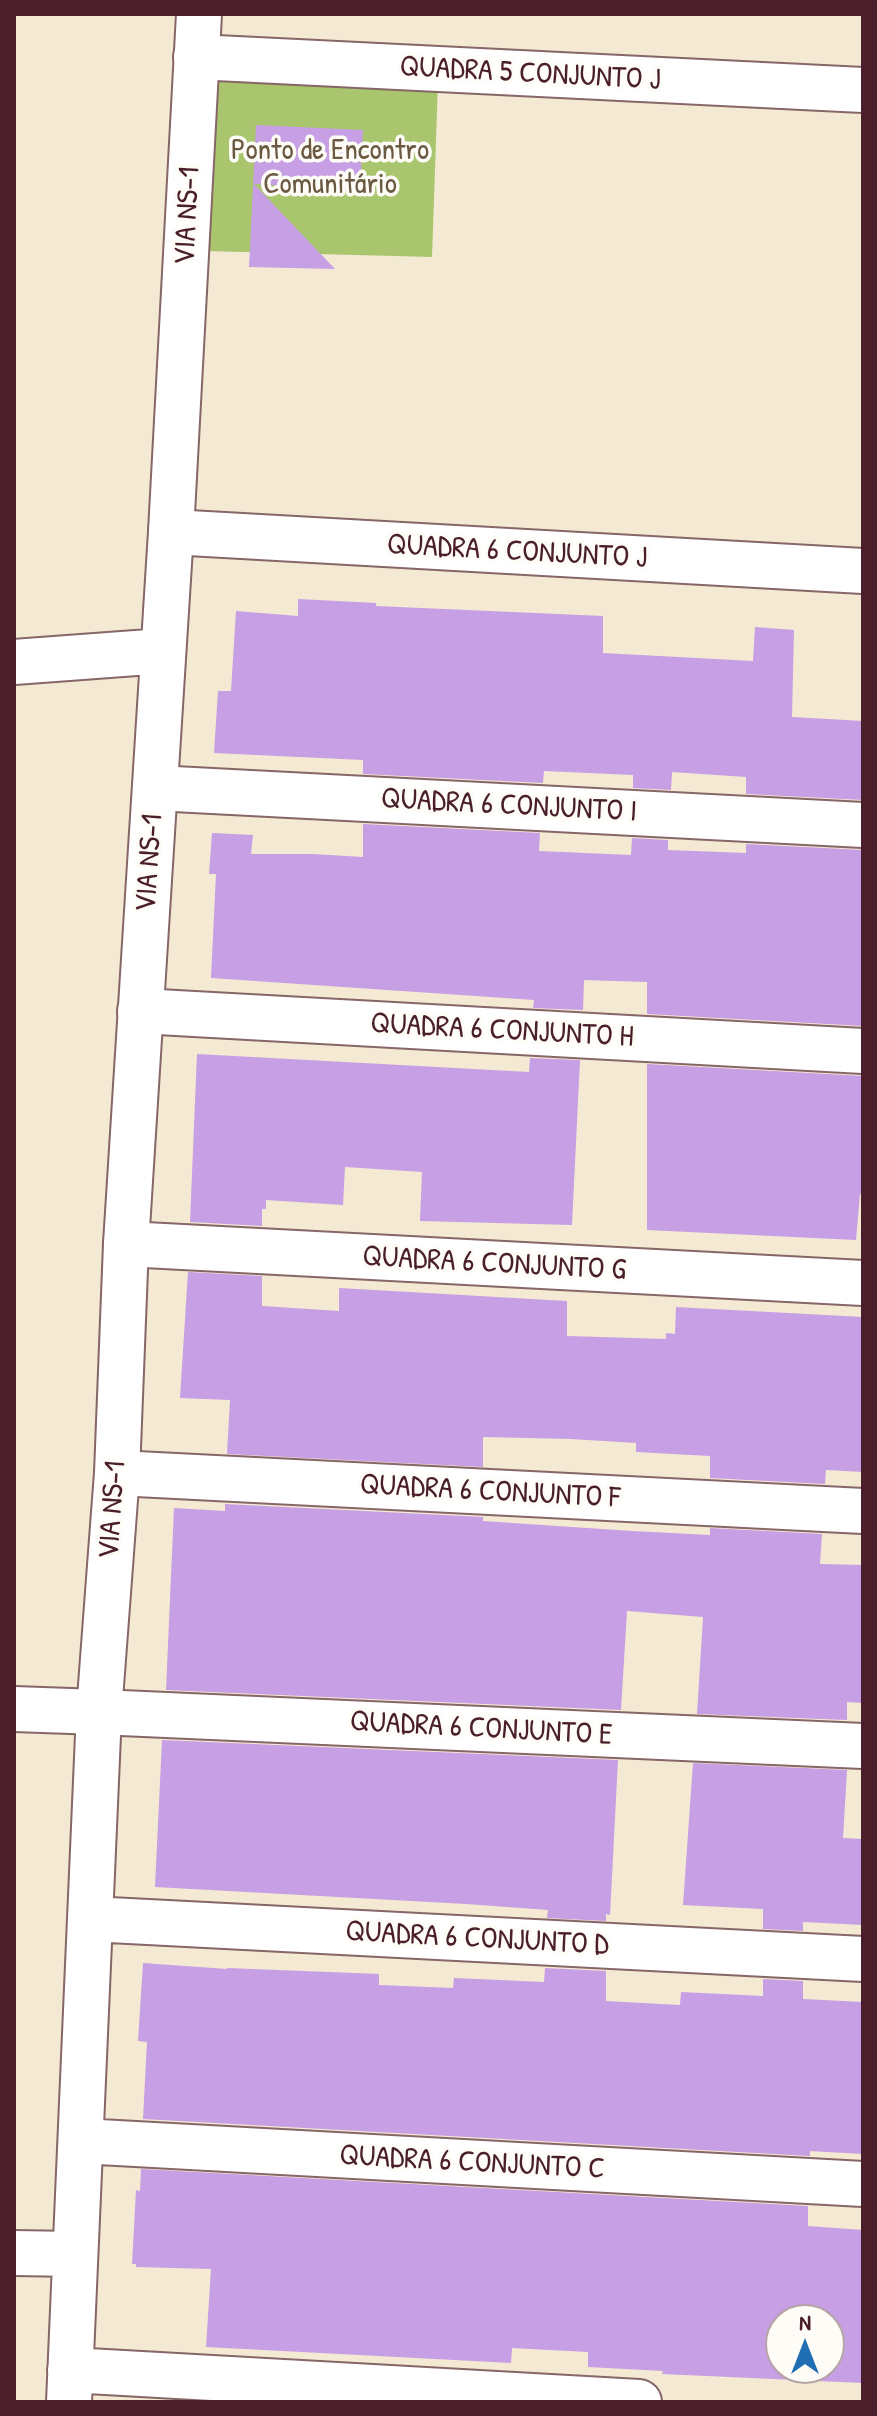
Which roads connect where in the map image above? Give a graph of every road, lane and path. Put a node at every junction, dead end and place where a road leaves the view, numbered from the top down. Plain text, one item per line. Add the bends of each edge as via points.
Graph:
1 (199, 14) edge
2 (196, 57) junction
3 (863, 90) edge
4 (171, 532) junction
5 (863, 571) edge
6 (163, 651) junction
7 (14, 662) edge
8 (155, 788) junction
9 (863, 825) edge
10 (140, 1011) junction
11 (863, 1051) edge
12 (126, 1244) junction
13 (863, 1283) edge
14 (117, 1473) junction
15 (863, 1511) edge
16 (14, 1709) edge
17 (99, 1712) junction
18 (863, 1746) edge
19 (90, 1919) junction
20 (863, 1959) edge
21 (81, 2141) junction
22 (863, 2184) edge
23 (14, 2253) edge
24 (75, 2254) junction
25 (69, 2386) edge
26 (639, 2402) edge

1 - 2 street, VIA NS-1
2 - 3 street, QUADRA 5 CONJUNTO J
2 - 4 street, VIA NS-1
4 - 5 street, QUADRA 6 CONJUNTO J
4 - 6 street, VIA NS-1
6 - 7 street
6 - 8 street, VIA NS-1
8 - 9 street, QUADRA 6 CONJUNTO I
8 - 10 street, VIA NS-1
10 - 11 street, QUADRA 6 CONJUNTO H
10 - 12 street, VIA NS-1
12 - 13 street, QUADRA 6 CONJUNTO G
12 - 14 street, VIA NS-1
14 - 15 street, QUADRA 6 CONJUNTO F
14 - 17 street, VIA NS-1
16 - 17 street, QUADRA 6 CONJUNTO E
17 - 18 street, QUADRA 6 CONJUNTO E
17 - 19 street, VIA NS-1
19 - 20 street, QUADRA 6 CONJUNTO D
19 - 21 street, VIA NS-1
21 - 22 street, QUADRA 6 CONJUNTO C
21 - 24 street, VIA NS-1
23 - 24 street
24 - 25 street, VIA NS-1
25 - 26 street

